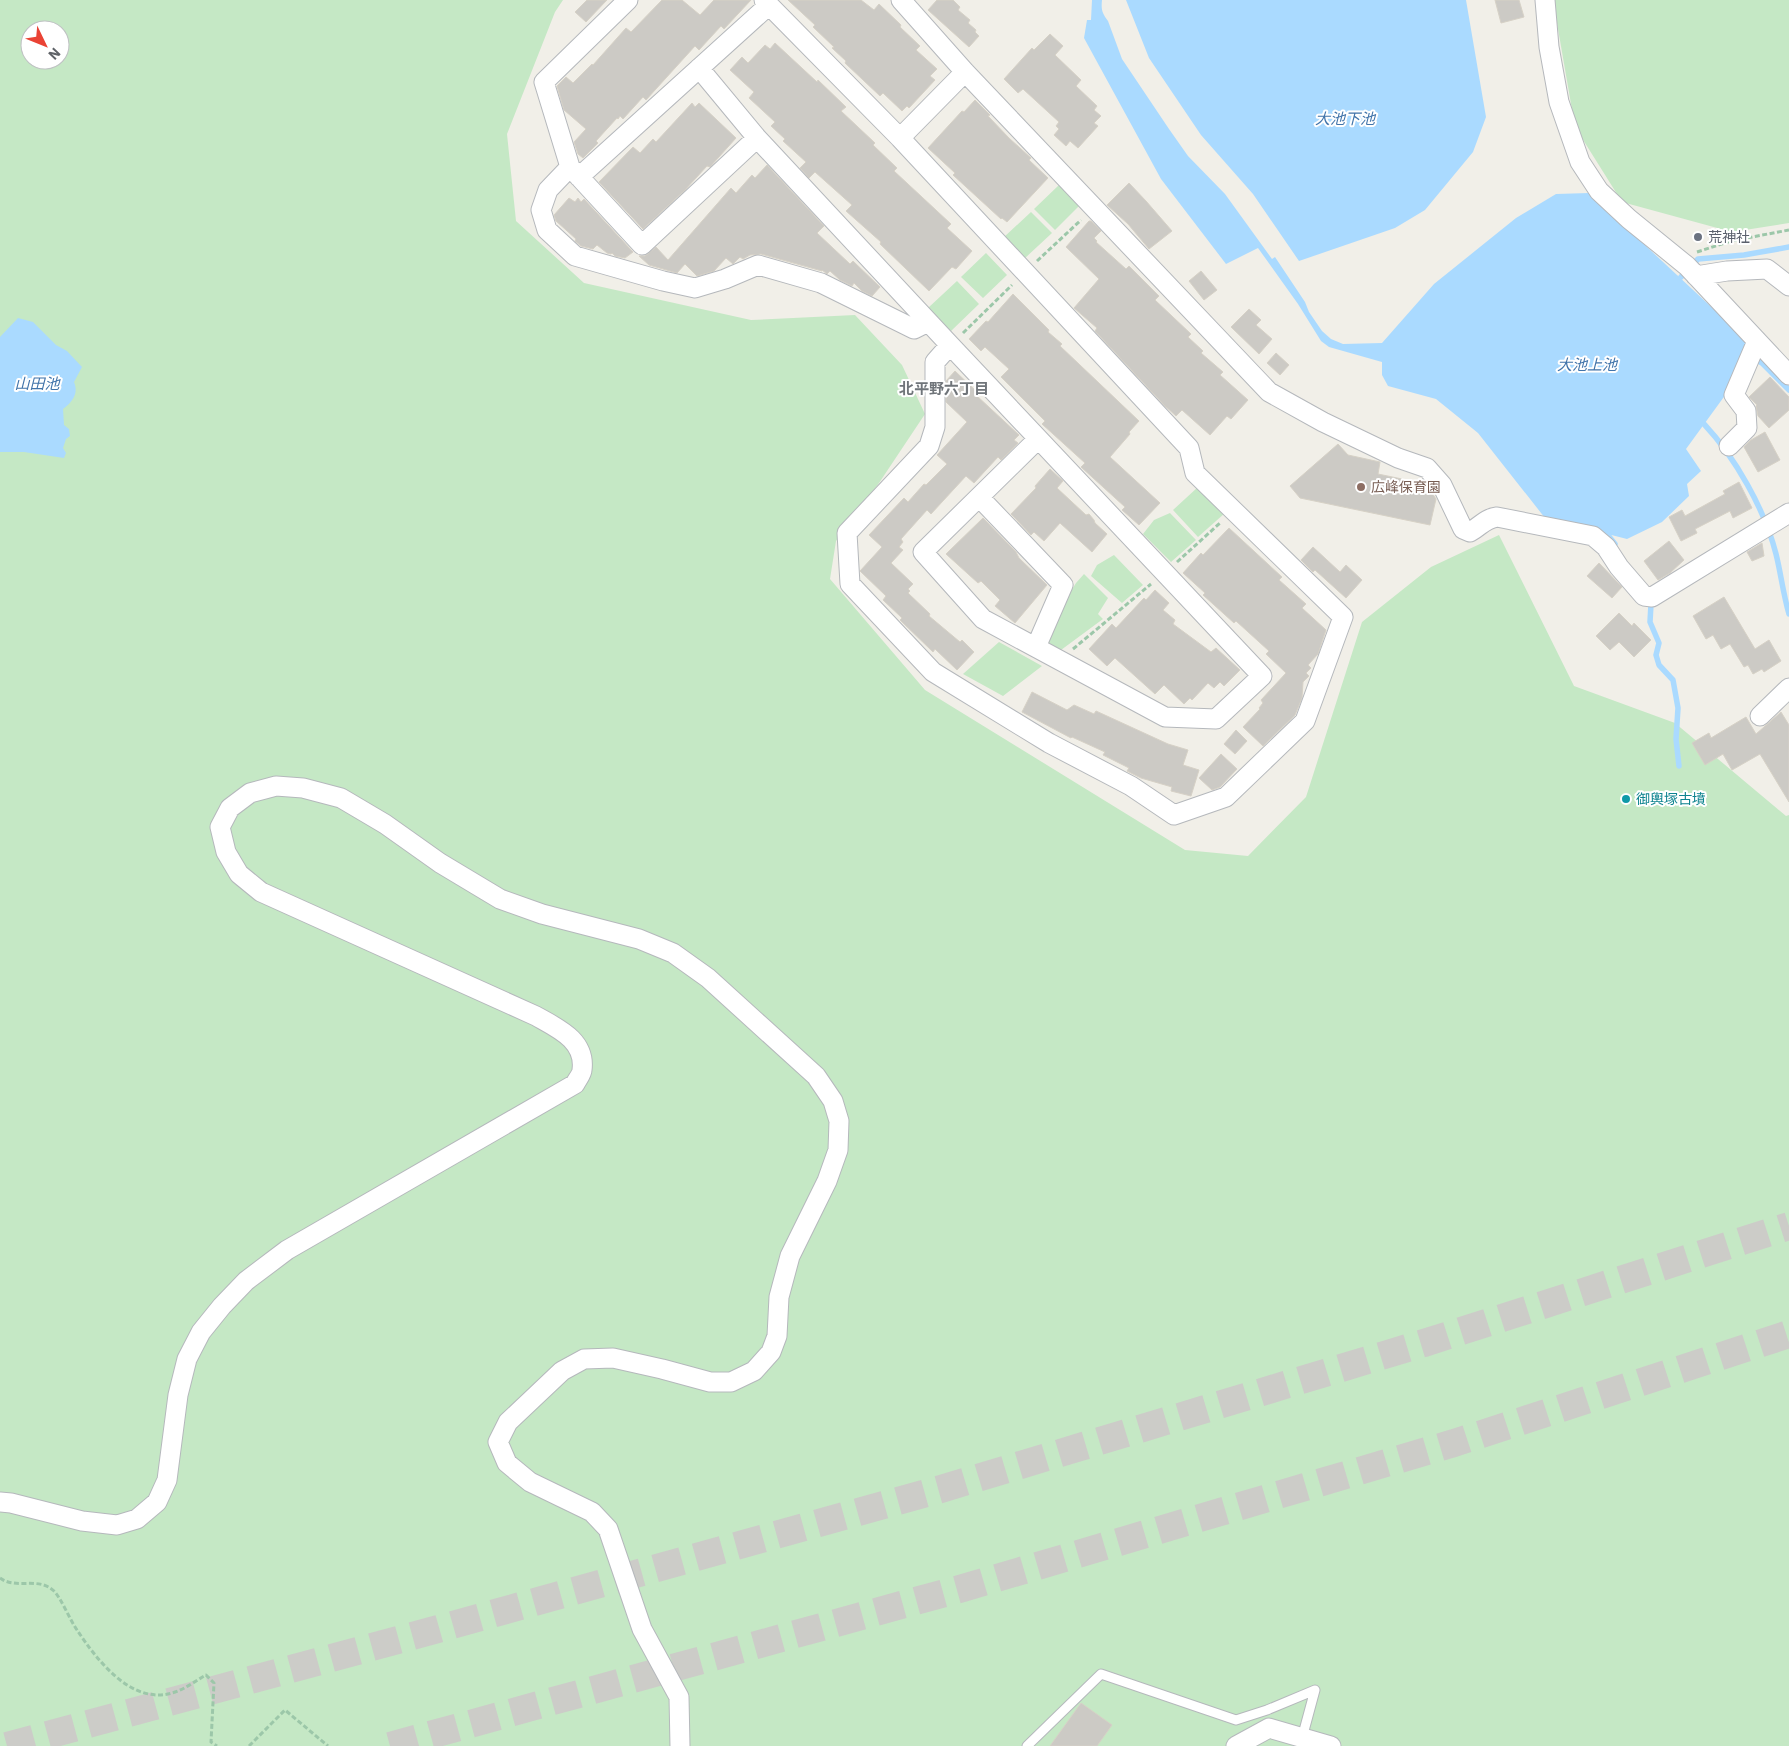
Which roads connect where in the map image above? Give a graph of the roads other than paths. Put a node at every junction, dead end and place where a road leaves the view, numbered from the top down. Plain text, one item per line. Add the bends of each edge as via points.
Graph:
1 (628, 0) edge
2 (902, 0) edge
3 (1545, 0) edge
4 (766, 3) edge
5 (699, 68) junction
6 (965, 72) junction
7 (757, 138) junction
8 (900, 138) junction
9 (574, 172) junction
10 (1696, 276) junction
11 (1789, 286) edge
12 (928, 322) junction
13 (1757, 341) junction
14 (950, 345) junction
15 (1789, 375) edge
16 (1038, 439) junction
17 (1729, 446) dead end
18 (979, 497) junction
19 (1789, 514) edge
20 (1036, 647) junction
21 (1789, 688) edge
22 (1760, 716) dead end
23 (0, 1502) edge
24 (1302, 1738) junction
25 (680, 1746) edge
26 (1027, 1746) edge
27 (1236, 1746) edge
28 (1332, 1746) edge

1 - 9 street via 544,82
2 - 6 street
3 - 10 street via 1559,102 1580,162 1599,191
4 - 5 street
4 - 8 street
5 - 7 street
5 - 9 street
6 - 8 street
6 - 19 street via 1269,392 1323,422 1398,458 1427,468 1442,485 1463,529 1470,532 1488,518 1498,517 1593,536 1606,547 1644,596 1652,598
7 - 9 street via 642,245
7 - 12 street
8 - 14 street via 1189,448 1195,473 1342,617 1305,721 1226,797 1174,814 1132,786 1049,743 933,672 850,584 846,533 930,446 935,427 935,362
9 - 12 street via 548,190 541,210 547,230 575,256 695,288 758,265 821,283 914,329
10 - 11 street via 1767,269
10 - 13 street
12 - 14 street
13 - 15 street
13 - 17 street via 1734,395 1746,411 1747,428
14 - 16 street
16 - 18 street
16 - 20 street via 1262,676 1216,719 1165,716
18 - 20 street via 1063,585
18 - 20 street via 923,552 983,619
21 - 22 street
23 - 25 street via 82,1521 117,1525 137,1520 157,1502 167,1480 178,1395 187,1359 201,1332 246,1281 286,1250 575,1084 582,1070 580,1050 571,1037 536,1016 261,892 239,874 226,852 220,827 230,808 250,793 276,786 303,788 341,798 500,899 542,914 639,939 673,953 708,978 816,1076 833,1101 839,1121 838,1150 827,1181 790,1256 779,1298 777,1336 771,1352 754,1371 731,1382 710,1382 613,1358 584,1359 562,1370 508,1422 498,1442 507,1463 530,1482 592,1512 608,1529 642,1629 679,1697
24 - 26 lane via 1315,1690 1236,1720 1101,1674
24 - 27 street via 1269,1728
24 - 28 street

